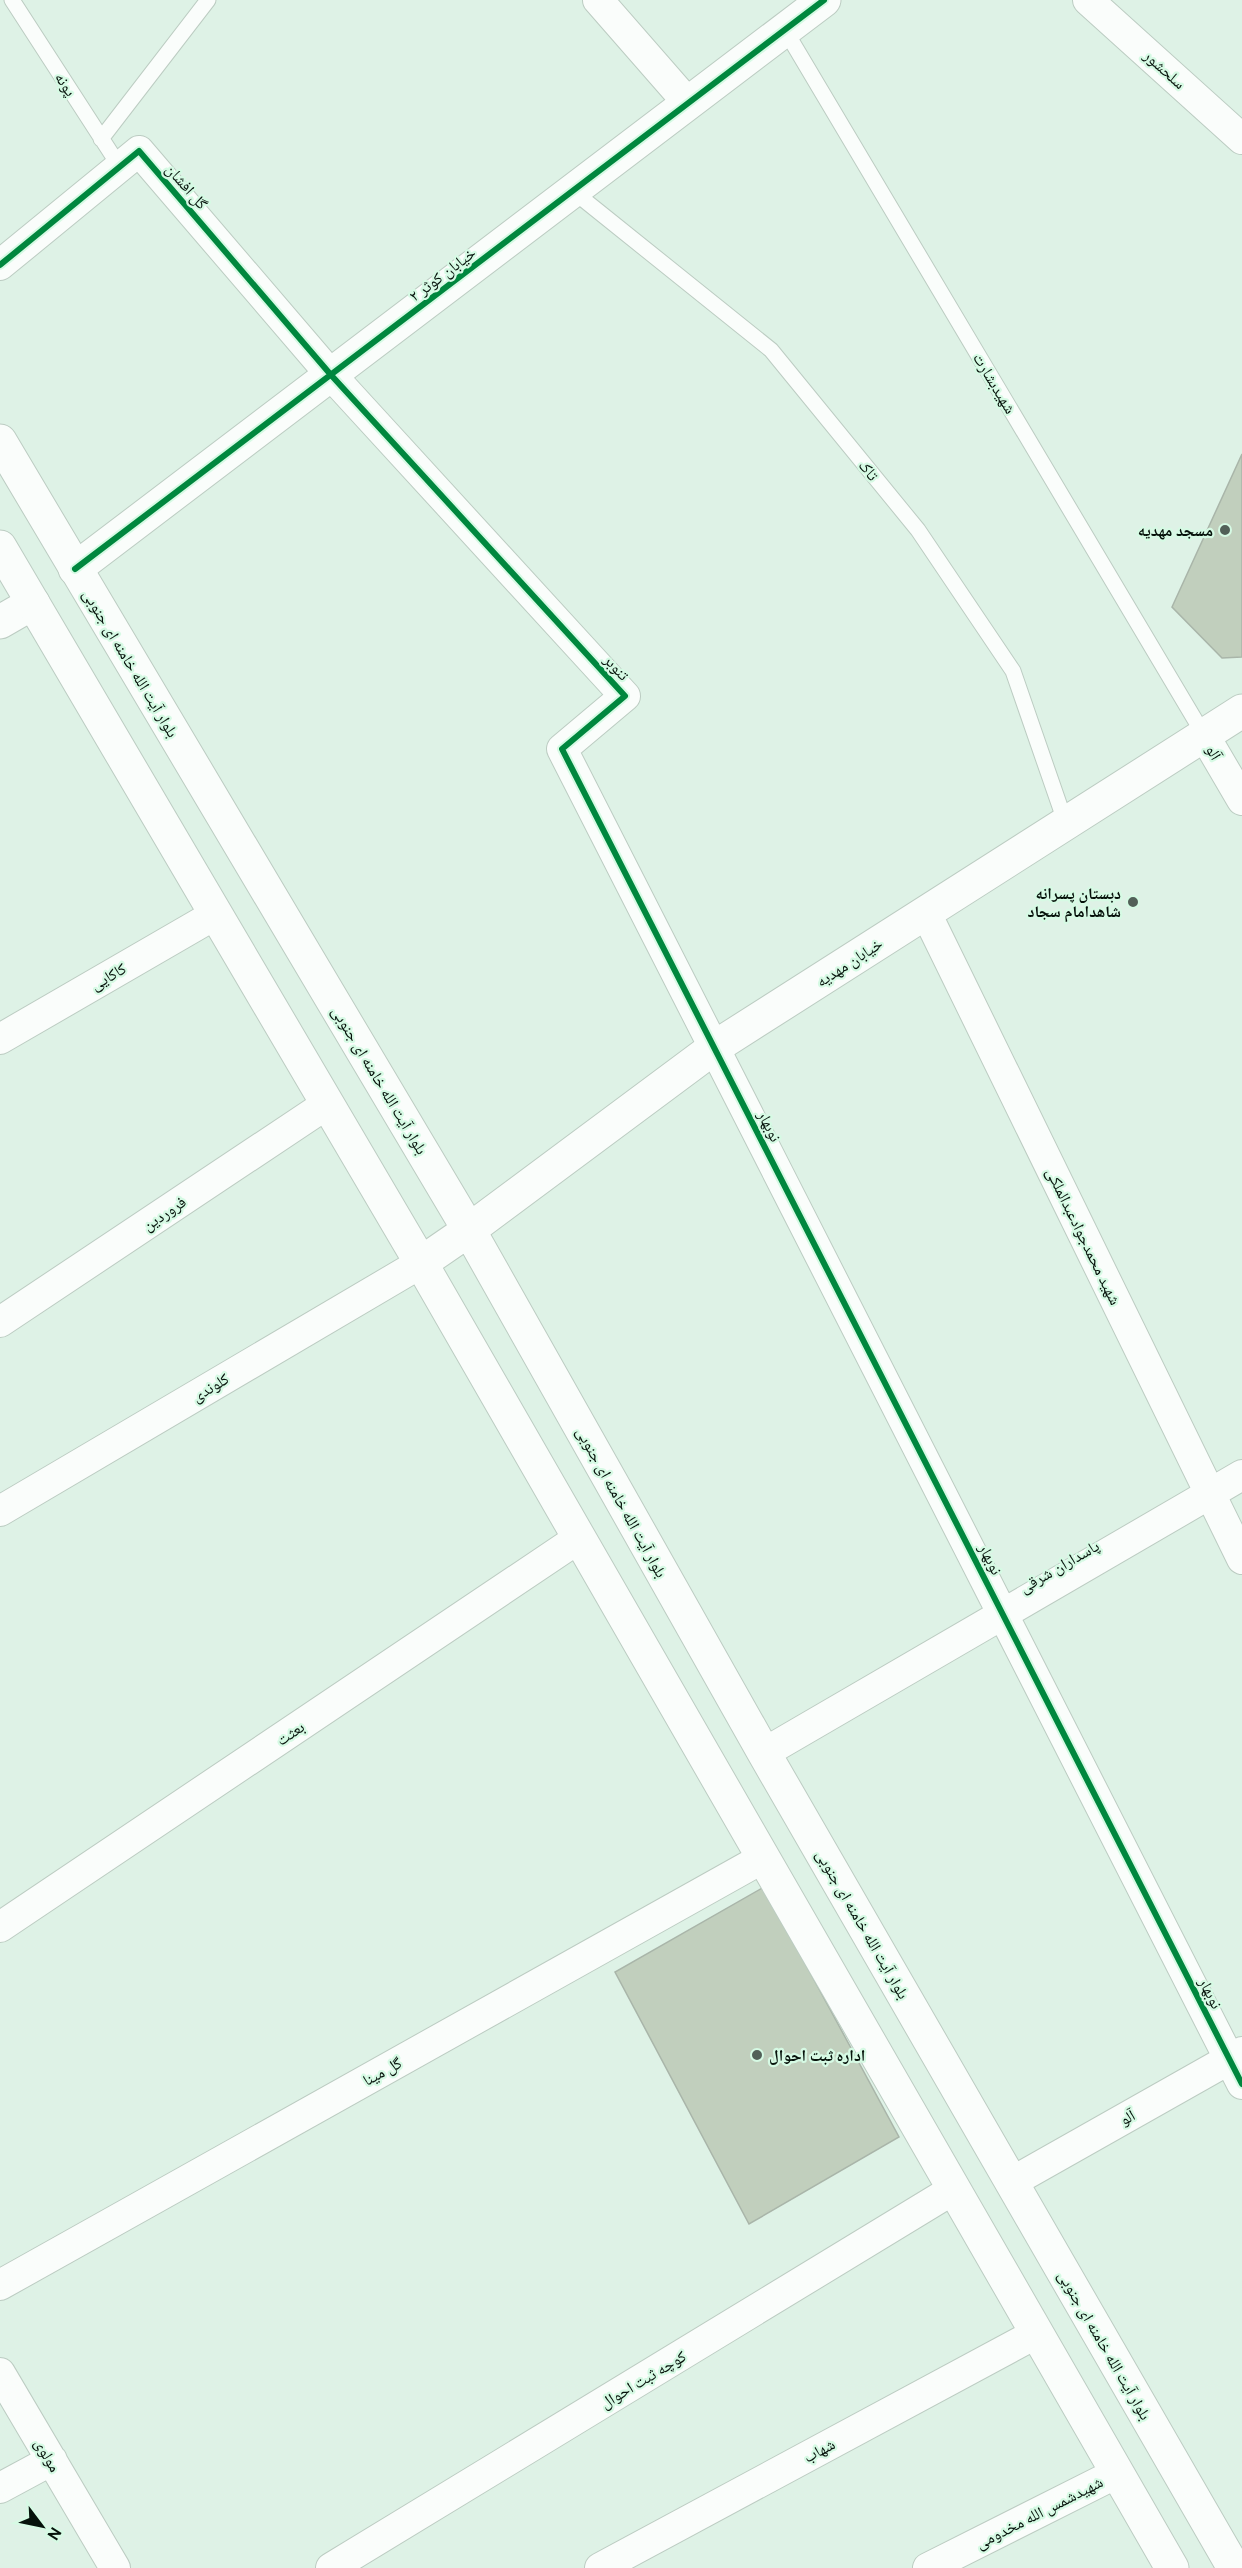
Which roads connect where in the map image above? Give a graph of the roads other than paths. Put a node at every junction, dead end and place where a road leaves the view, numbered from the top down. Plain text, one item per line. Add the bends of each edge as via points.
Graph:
1 (12, 0) edge
2 (208, 0) edge
3 (598, 0) edge
4 (824, 0) edge
5 (1088, 0) edge
6 (785, 30) junction
7 (688, 104) junction
8 (101, 139) junction
9 (1242, 139) edge
10 (120, 168) junction
11 (573, 191) junction
12 (0, 265) edge
13 (331, 375) junction
14 (0, 441) edge
15 (0, 547) edge
16 (75, 569) junction
17 (33, 603) junction
18 (0, 622) edge
19 (1242, 711) edge
20 (1204, 735) junction
21 (1242, 800) edge
22 (1066, 824) junction
23 (926, 913) junction
24 (216, 914) junction
25 (0, 1039) edge
26 (715, 1047) junction
27 (327, 1104) junction
28 (469, 1230) junction
29 (421, 1263) junction
30 (0, 1323) edge
31 (1242, 1475) edge
32 (1210, 1494) junction
33 (0, 1511) edge
34 (579, 1538) junction
35 (1242, 1559) edge
36 (1003, 1614) junction
37 (764, 1753) junction
38 (763, 1858) junction
39 (0, 1927) edge
40 (1238, 2065) edge
41 (1012, 2182) junction
42 (954, 2189) junction
43 (0, 2285) edge
44 (1037, 2333) junction
45 (0, 2373) edge
46 (52, 2460) junction
47 (1117, 2473) junction
48 (0, 2488) edge
49 (115, 2568) edge
50 (331, 2568) edge
51 (600, 2568) edge
52 (928, 2568) edge
53 (1172, 2568) edge
54 (1234, 2568) edge

1 - 8 lane, پونه
2 - 8 lane
3 - 7 street
4 - 6 main road, خیابان کوثر ۲
5 - 9 street, سلحشور
6 - 7 main road, خیابان کوثر ۲
6 - 20 lane, شهیدبشارت
7 - 11 main road, خیابان کوثر ۲
8 - 10 lane, پونه
10 - 12 street, گل افشان
10 - 13 street, گل افشان via 140,151
11 - 13 main road, خیابان کوثر ۲
11 - 22 lane, تاک via 771,350 918,530 1013,671
13 - 16 main road, خیابان کوثر ۲
13 - 26 street, تنوبر via 625,696 562,749
14 - 16 main road, بلوار آیت الله خامنه ای جنوبی
15 - 17 main road
16 - 28 main road, بلوار آیت الله خامنه ای جنوبی
17 - 18 main road
17 - 24 main road
19 - 20 main road, خیابان مهدیه
20 - 21 street, آلو
20 - 22 main road, خیابان مهدیه
22 - 23 main road, خیابان مهدیه
23 - 26 main road, خیابان مهدیه
23 - 32 street, شهید محمدجوادعبدالملکی
24 - 25 street, کاکایی
24 - 27 main road
26 - 28 main road, خیابان مهدیه
26 - 36 street, نوبهار
27 - 29 main road
27 - 30 street, فروردین
28 - 29 main road, خیابان مهدیه
28 - 37 main road, بلوار آیت الله خامنه ای جنوبی
29 - 33 street, کلوندی
29 - 34 main road
31 - 32 street, پاسداران شرقی
32 - 35 street, شهید محمدجوادعبدالملکی
32 - 36 street, پاسداران شرقی
34 - 38 main road
34 - 39 street, بعثت
36 - 37 street, پاسداران شرقی
36 - 40 street, نوبهار
37 - 41 main road, بلوار آیت الله خامنه ای جنوبی
38 - 42 main road
38 - 43 street, گل مینا
40 - 41 street, آلو
41 - 54 main road, بلوار آیت الله خامنه ای جنوبی
42 - 44 main road
42 - 50 street, کوچه ثبت احوال
44 - 47 main road
44 - 51 street, شهاب
45 - 46 street, مولوی
46 - 48 street
46 - 49 street, مولوی
47 - 52 street, شهیدشمس الله مخدومی
47 - 53 main road

